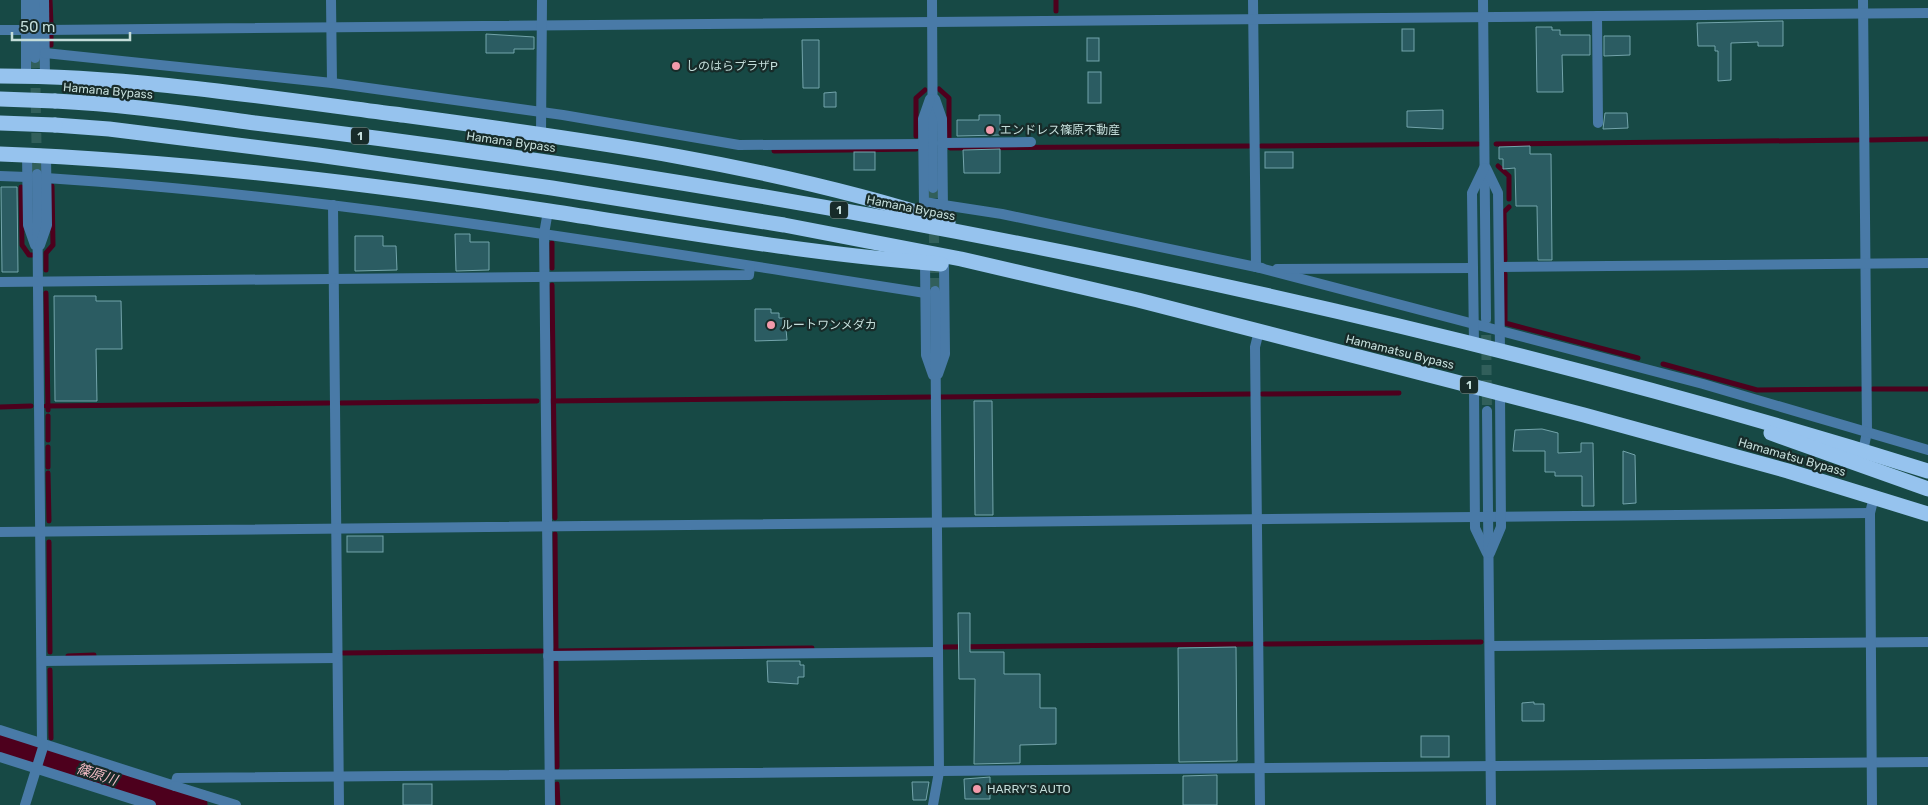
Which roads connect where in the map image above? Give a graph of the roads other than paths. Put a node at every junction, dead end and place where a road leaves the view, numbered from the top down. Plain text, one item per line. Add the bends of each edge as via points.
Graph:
1 (26, 0) edge
2 (35, 0) edge
3 (44, 0) edge
4 (331, 0) edge
5 (542, 0) edge
6 (932, 0) edge
7 (1254, 0) edge
8 (1483, 0) edge
9 (1863, 0) edge
10 (1863, 13) junction
11 (1928, 13) edge
12 (1597, 16) junction
13 (1483, 17) junction
14 (1254, 19) junction
15 (932, 22) junction
16 (542, 25) junction
17 (331, 27) junction
18 (0, 30) edge
19 (26, 30) junction
20 (45, 30) junction
21 (40, 55) junction
22 (0, 76) edge
23 (26, 76) junction
24 (45, 77) junction
25 (332, 82) junction
26 (933, 91) junction
27 (0, 99) edge
28 (543, 112) junction
29 (1598, 123) dead end
30 (0, 124) edge
31 (541, 135) junction
32 (1030, 142) dead end
33 (942, 143) junction
34 (924, 144) junction
35 (0, 154) edge
36 (27, 155) junction
37 (46, 156) junction
38 (1485, 165) junction
39 (0, 176) edge
40 (37, 177) junction
41 (933, 188) tunnel mouth
42 (333, 204) junction
43 (924, 208) junction
44 (548, 211) junction
45 (943, 212) junction
46 (544, 234) junction
47 (1013, 243) junction
48 (925, 262) junction
49 (1928, 263) edge
50 (944, 264) junction
51 (1865, 264) junction
52 (750, 266) junction
53 (1256, 267) junction
54 (1499, 267) junction
55 (1473, 268) junction
56 (1007, 269) junction
57 (544, 277) junction
58 (334, 279) junction
59 (0, 282) edge
60 (38, 282) junction
61 (930, 292) junction
62 (1486, 320) tunnel mouth
63 (1474, 323) junction
64 (1499, 330) junction
65 (1260, 331) junction
66 (1474, 344) junction
67 (1500, 350) junction
68 (935, 382) junction
69 (1474, 386) junction
70 (1500, 393) junction
71 (1698, 403) junction
72 (1487, 412) tunnel mouth
73 (1867, 432) junction
74 (1928, 450) edge
75 (1863, 451) junction
76 (1928, 471) edge
77 (1928, 489) edge
78 (1874, 497) junction
79 (1870, 513) junction
80 (1928, 514) edge
81 (1476, 517) junction
82 (1488, 517) junction
83 (1501, 517) junction
84 (1257, 519) junction
85 (937, 522) junction
86 (547, 526) junction
87 (336, 528) junction
88 (40, 531) junction
89 (0, 532) edge
90 (1489, 556) junction
91 (1871, 642) junction
92 (1928, 642) edge
93 (1490, 646) junction
94 (938, 652) junction
95 (548, 656) junction
96 (337, 658) junction
97 (42, 661) junction
98 (0, 730) edge
99 (43, 745) junction
100 (0, 757) edge
101 (1928, 762) edge
102 (1872, 763) junction
103 (37, 766) junction
104 (1491, 767) junction
105 (1260, 769) junction
106 (939, 772) junction
107 (550, 776) junction
108 (339, 777) junction
109 (175, 786) junction
110 (25, 805) edge
111 (151, 805) edge
112 (236, 805) edge
113 (339, 805) edge
114 (550, 805) edge
115 (933, 805) edge
116 (1260, 805) edge
117 (1491, 805) edge
118 (1872, 805) edge

1 - 19 street
2 - 21 street
3 - 20 street
4 - 17 street
5 - 16 street
6 - 15 street
7 - 14 street
8 - 13 street
9 - 10 street
10 - 11 street
10 - 12 street
10 - 51 street
12 - 13 street
12 - 29 street
13 - 14 street
13 - 38 street
14 - 15 street
14 - 53 street
15 - 16 street
15 - 26 street
16 - 17 street
16 - 28 street
17 - 20 street
17 - 25 street
18 - 19 street
19 - 23 street
20 - 21 street
21 - 24 street
21 - 25 street
22 - 23 highway
23 - 24 highway
24 - 31 highway via 176,87
25 - 28 street
26 - 33 street via 942,119
26 - 34 street via 923,119
26 - 41 street
27 - 47 highway, Hamana Bypass / 1, bridge via 112,105 546,162 788,201
28 - 31 street
28 - 34 street via 739,145
30 - 56 highway, 1, bridge via 109,129 542,186 833,234
31 - 43 highway via 724,166
32 - 33 street
33 - 45 street
34 - 43 street
35 - 36 highway
36 - 37 highway
36 - 40 street
37 - 40 street
37 - 44 highway via 264,172
38 - 54 street via 1498,192
38 - 55 street via 1472,193
38 - 62 street
39 - 40 street
40 - 42 street
40 - 60 street
42 - 46 street
42 - 58 street
43 - 45 highway
44 - 46 street
44 - 48 highway via 772,245
45 - 47 highway
45 - 53 street via 1002,214
46 - 52 street
46 - 57 street
47 - 66 highway, Hamamatsu Bypass / 1 via 1286,300
48 - 50 highway
48 - 61 street
49 - 51 street
50 - 56 highway
50 - 68 street via 945,354
51 - 54 street
51 - 73 street
52 - 57 street via 749,275
52 - 61 street
53 - 55 street
53 - 63 street
54 - 64 street
55 - 63 street
56 - 65 highway, Hamamatsu Bypass / 1
57 - 58 street
57 - 86 street
58 - 60 street
58 - 87 street
59 - 60 street
60 - 88 street
61 - 68 street via 926,355
63 - 64 street
63 - 66 street
64 - 67 street
64 - 73 street
65 - 69 highway, Hamamatsu Bypass / 1
65 - 84 street via 1255,347
66 - 67 highway, Hamamatsu Bypass / 1
67 - 71 highway, Hamamatsu Bypass / 1
68 - 85 street
69 - 70 highway, Hamamatsu Bypass / 1
69 - 81 street
70 - 78 highway, Hamamatsu Bypass / 1 via 1686,442
70 - 83 street
71 - 75 highway, Hamamatsu Bypass / 1
71 - 77 highway via 1808,448
72 - 82 street
73 - 74 street
73 - 75 street
75 - 76 highway, Hamamatsu Bypass / 1
78 - 79 street
78 - 80 highway, Hamamatsu Bypass / 1
79 - 83 street
79 - 91 street
81 - 82 street
81 - 84 street
81 - 90 street via 1476,528
82 - 83 street
82 - 90 street
83 - 90 street via 1501,528
84 - 85 street
84 - 105 street
85 - 86 street
85 - 94 street
86 - 87 street
86 - 95 street
87 - 88 street
87 - 96 street
88 - 89 street
88 - 97 street
90 - 93 street
91 - 92 street
91 - 93 street
91 - 102 street
93 - 104 street
94 - 95 street
94 - 106 street
95 - 107 street
96 - 97 street
96 - 108 street
97 - 99 street
98 - 99 street
99 - 103 street
99 - 109 street
100 - 103 street
101 - 102 street
102 - 104 street
102 - 118 street
103 - 110 street
103 - 111 street
104 - 105 street
104 - 117 street
105 - 106 street
105 - 116 street
106 - 107 street
106 - 115 street
107 - 108 street
107 - 114 street
108 - 109 street via 177,778
108 - 113 street
109 - 112 street

